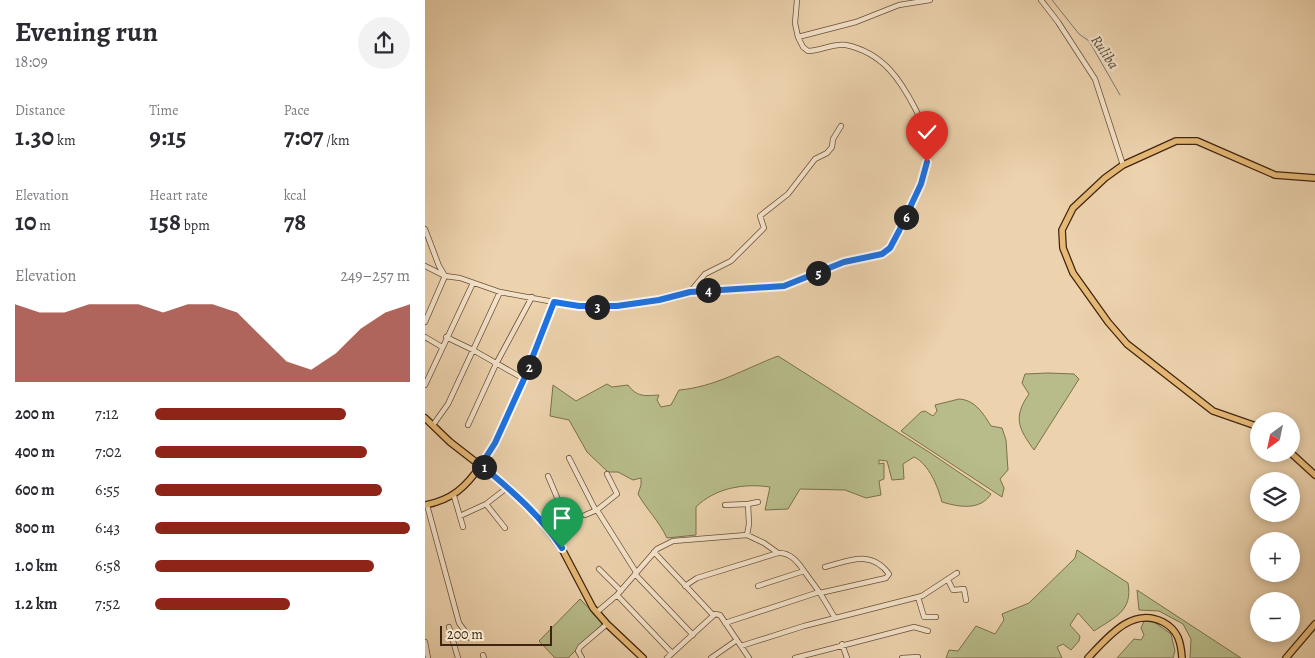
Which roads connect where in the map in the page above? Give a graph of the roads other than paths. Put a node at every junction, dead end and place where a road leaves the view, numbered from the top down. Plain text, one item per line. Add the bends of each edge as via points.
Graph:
1 (797, 0) edge
2 (930, 0) edge
3 (1041, 0) edge
4 (798, 37) junction
5 (841, 126) dead end
6 (1123, 165) junction
7 (1315, 178) edge
8 (425, 229) edge
9 (425, 266) edge
10 (445, 276) junction
11 (473, 283) junction
12 (500, 292) junction
13 (690, 292) junction
14 (532, 297) junction
15 (554, 302) junction
16 (425, 322) edge
17 (425, 337) edge
18 (446, 338) junction
19 (442, 347) junction
20 (473, 350) junction
21 (496, 364) junction
22 (524, 379) junction
23 (425, 385) edge
24 (425, 418) edge
25 (1250, 424) edge
26 (433, 425) junction
27 (468, 425) dead end
28 (569, 458) dead end
29 (1300, 461) edge
30 (481, 465) junction
31 (607, 474) dead end
32 (1315, 475) edge
33 (548, 476) dead end
34 (508, 487) junction
35 (453, 496) junction
36 (758, 502) dead end
37 (486, 504) junction
38 (748, 504) junction
39 (426, 505) edge
40 (725, 505) dead end
41 (596, 510) junction
42 (585, 515) dead end
43 (460, 516) junction
44 (545, 525) junction
45 (463, 527) dead end
46 (505, 528) dead end
47 (747, 535) junction
48 (654, 552) junction
49 (778, 553) junction
50 (825, 567) dead end
51 (599, 569) dead end
52 (804, 571) junction
53 (636, 573) junction
54 (957, 573) dead end
55 (948, 580) junction
56 (685, 586) junction
57 (758, 586) dead end
58 (819, 592) junction
59 (619, 593) junction
60 (918, 597) junction
61 (966, 600) dead end
62 (597, 612) junction
63 (713, 614) junction
64 (936, 617) dead end
65 (835, 618) junction
66 (725, 623) junction
67 (607, 624) junction
68 (1315, 624) edge
69 (449, 627) dead end
70 (928, 631) dead end
71 (693, 635) junction
72 (476, 636) dead end
73 (737, 640) junction
74 (425, 642) edge
75 (843, 644) junction
76 (741, 646) junction
77 (672, 653) junction
78 (918, 657) edge
79 (428, 658) edge
80 (458, 658) edge
81 (583, 658) edge
82 (643, 658) edge
83 (667, 658) edge
84 (711, 658) edge
85 (749, 658) edge
86 (795, 658) edge
87 (847, 658) edge
88 (902, 658) edge
89 (1088, 658) edge
90 (1182, 658) edge
91 (1286, 658) edge

1 - 4 street via 795,23
2 - 4 street via 899,5 856,22
3 - 6 street via 1095,79
4 - 13 street via 808,51 841,44 852,47 886,65 899,79 921,120 927,142 927,162 916,196 890,248 882,254 844,262 784,286
5 - 13 street via 833,139 833,147 815,159 788,194 760,216 764,228 754,240 731,261 705,274
6 - 7 main road via 1168,144 1191,140 1275,175
6 - 25 main road via 1088,192 1073,208 1062,230 1063,248 1073,273 1108,322 1136,352 1213,410
8 - 10 street
9 - 10 street
10 - 11 street
10 - 16 street
11 - 12 street
11 - 18 street
12 - 14 street
12 - 20 street
13 - 15 street via 617,306
14 - 15 street
14 - 21 street
15 - 22 street
17 - 19 street
18 - 19 street
18 - 20 street
19 - 23 street
20 - 21 street
20 - 26 street
21 - 22 street
21 - 27 street
22 - 30 street
24 - 26 main road
26 - 30 main road
28 - 41 street
29 - 32 main road
30 - 34 main road
30 - 35 main road via 463,489
31 - 41 street via 617,494
33 - 44 street via 565,516
34 - 37 street
34 - 44 main road
35 - 39 main road
35 - 43 street
36 - 38 street
37 - 43 street
37 - 46 street
38 - 40 street
38 - 47 street
39 - 72 street via 459,623 466,635 470,638
41 - 42 street
41 - 53 street
43 - 45 street
44 - 62 main road via 562,548
47 - 48 street via 673,541
47 - 49 street via 765,542
48 - 53 street
48 - 56 street
49 - 52 street via 791,556
49 - 56 street via 697,578
50 - 58 street via 867,558 877,562 889,574 886,578
51 - 59 street
52 - 57 street
52 - 58 street
53 - 59 street
53 - 71 street
54 - 55 street
55 - 60 street
55 - 61 street via 953,590 964,589
56 - 63 street
58 - 65 street
58 - 66 street
59 - 62 street
59 - 77 street
60 - 64 street via 924,617
60 - 65 street
62 - 67 main road
63 - 66 street via 720,615
63 - 71 street
65 - 76 street
66 - 73 street
67 - 81 street via 580,647 578,651
67 - 82 main road
68 - 91 main road
69 - 80 street
70 - 75 street via 914,627
71 - 77 street
73 - 76 street
73 - 84 street
74 - 79 street
75 - 86 street
75 - 87 street
76 - 85 street
77 - 83 street
78 - 88 street
89 - 90 main road via 1123,625 1145,617 1160,621 1174,631 1179,639

